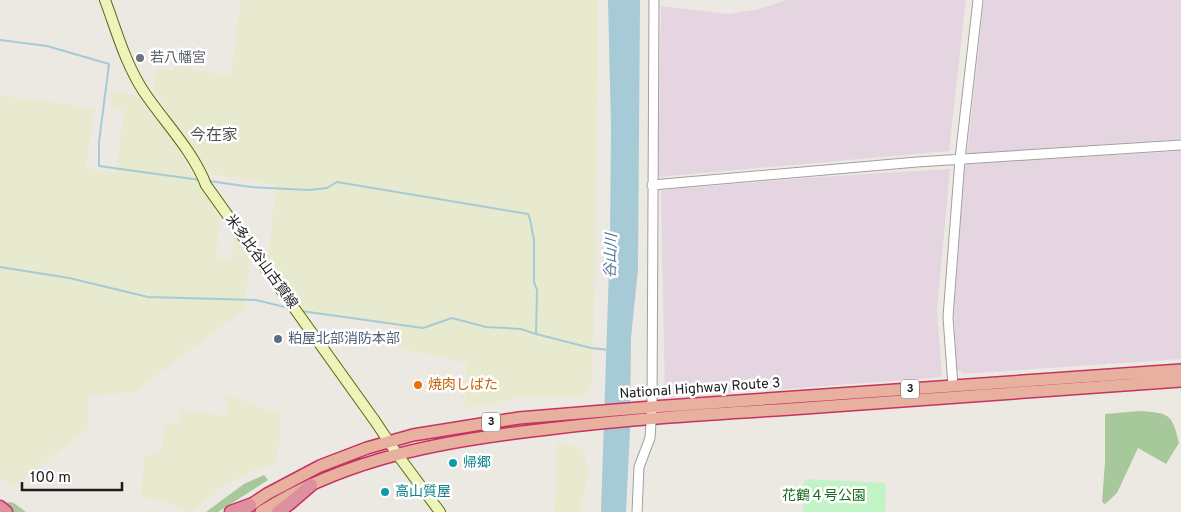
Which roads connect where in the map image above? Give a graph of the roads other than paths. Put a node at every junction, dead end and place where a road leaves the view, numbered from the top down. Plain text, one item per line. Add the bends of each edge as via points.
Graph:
1 (106, 0) edge
2 (654, 0) edge
3 (978, 0) edge
4 (1181, 145) edge
5 (960, 159) junction
6 (652, 185) junction
7 (1181, 370) edge
8 (1181, 381) edge
9 (953, 386) junction
10 (645, 413) junction
11 (389, 442) junction
12 (397, 454) junction
13 (310, 485) junction
14 (0, 507) edge
15 (245, 509) edge
16 (6, 512) edge
17 (231, 512) edge
18 (261, 512) edge
19 (278, 512) edge
20 (440, 512) edge
21 (637, 512) edge

1 - 11 main road, 米多比谷山古賀線 via 120,46 134,76 188,153 206,185
2 - 6 street
3 - 5 street
4 - 5 street
5 - 6 street
5 - 9 street via 948,317
6 - 10 street
7 - 9 highway, National Highway Route 3 / 3
8 - 10 highway, National Highway Route 3 / 3
9 - 10 highway, National Highway Route 3 / 3
10 - 11 highway, National Highway Route 3 / 3 via 593,412 519,418 413,435
10 - 12 highway, National Highway Route 3 / 3 via 591,424 459,440
10 - 21 street via 650,438 639,467
11 - 12 main road, 米多比谷山古賀線
11 - 15 highway, National Highway Route 3 / 3 via 320,466
12 - 13 highway, National Highway Route 3 / 3
12 - 20 main road, 米多比谷山古賀線
13 - 18 highway, National Highway Route 3 / 3
13 - 19 highway
14 - 16 highway
15 - 17 highway

